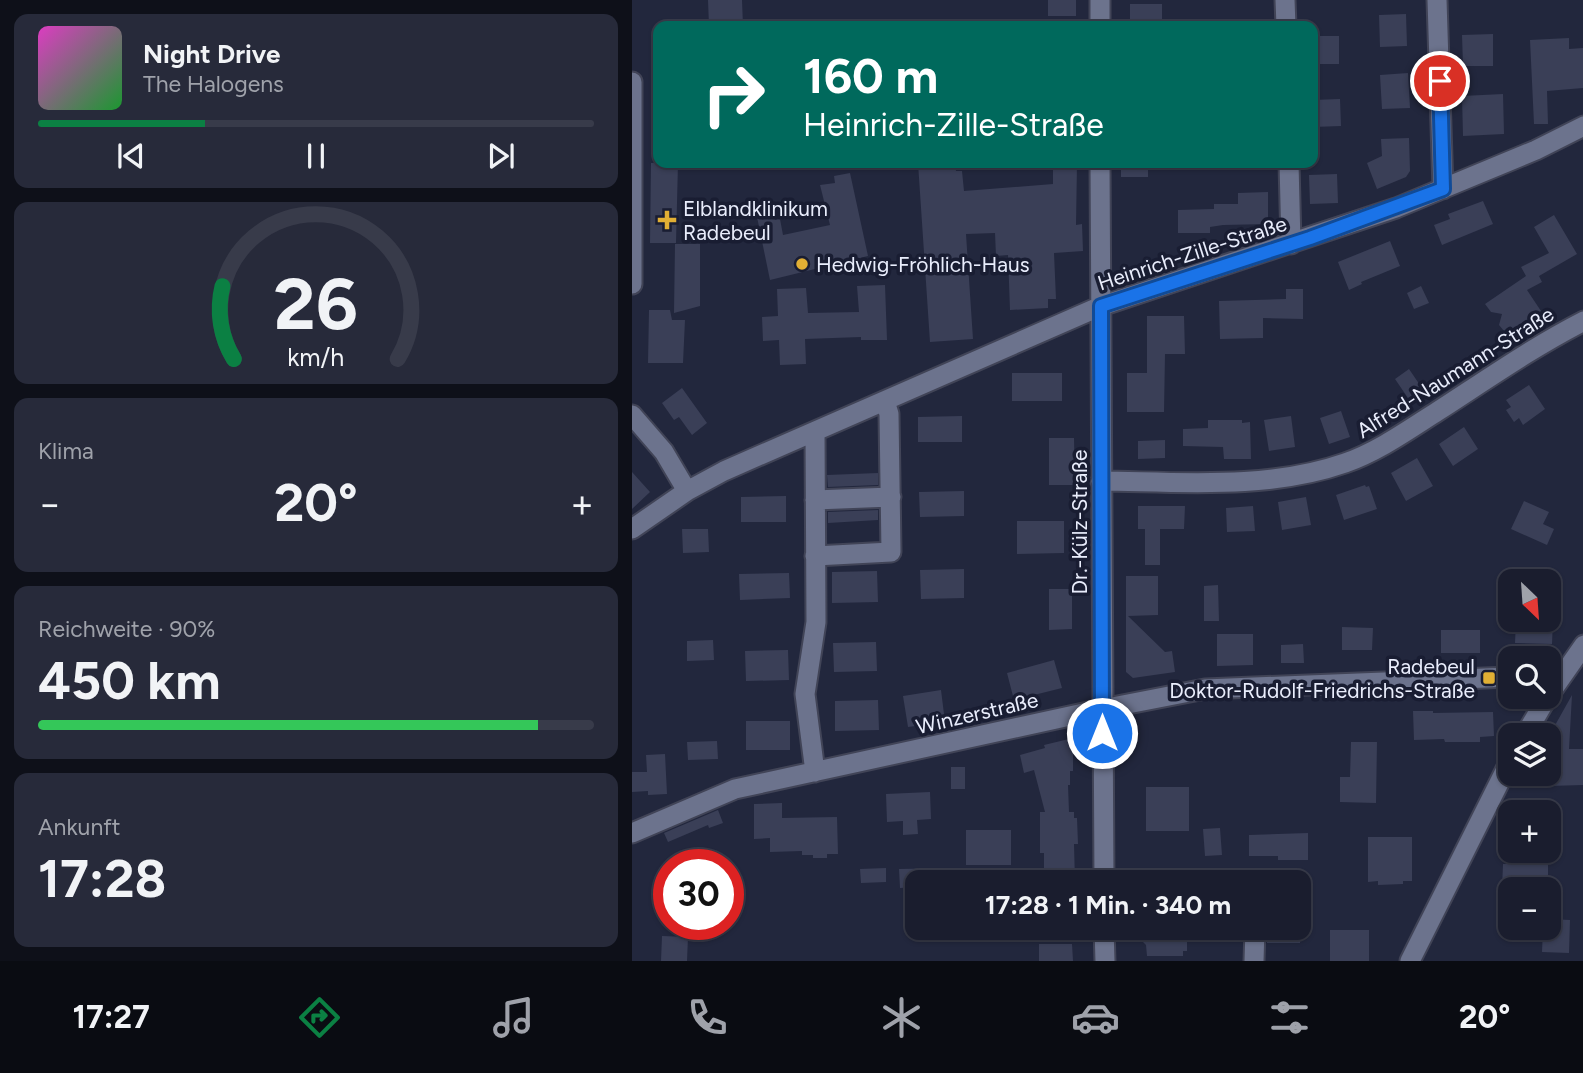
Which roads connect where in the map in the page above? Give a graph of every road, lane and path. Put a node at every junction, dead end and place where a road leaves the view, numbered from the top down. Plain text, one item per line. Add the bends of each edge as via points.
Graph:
1 (1100, 0) edge
2 (1285, 0) edge
3 (1437, 0) edge
4 (1100, 21) edge
5 (1286, 21) edge
6 (632, 82) edge
7 (1583, 126) edge
8 (1100, 168) edge
9 (1289, 168) edge
10 (632, 185) edge
11 (1443, 189) junction
12 (1291, 244) junction
13 (632, 284) edge
14 (1101, 306) junction
15 (1583, 321) edge
16 (885, 401) junction
17 (632, 415) edge
18 (815, 432) junction
19 (1101, 481) junction
20 (682, 494) junction
21 (891, 497) junction
22 (815, 500) junction
23 (632, 528) edge
24 (815, 556) junction
25 (1583, 645) edge
26 (1567, 669) edge
27 (1498, 677) edge
28 (1102, 709) junction
29 (815, 772) junction
30 (1498, 785) edge
31 (632, 833) edge
32 (1104, 870) edge
33 (1104, 940) edge
34 (1255, 940) edge
35 (1104, 961) edge
36 (1254, 961) edge
37 (1410, 961) edge

1 - 4 street
2 - 5 street
3 - 11 street
6 - 10 street
7 - 11 street, Heinrich-Zille-Straße
8 - 14 street, Dr.-Külz-Straße
9 - 12 street
10 - 13 street
11 - 12 street, Heinrich-Zille-Straße
12 - 14 street, Heinrich-Zille-Straße
14 - 16 street, Heinrich-Zille-Straße
14 - 19 street, Dr.-Külz-Straße
15 - 19 street, Alfred-Naumann-Straße via 1546,340 1390,443 1348,462 1309,473 1232,482
16 - 18 street, Heinrich-Zille-Straße
16 - 21 street
17 - 20 street via 646,434 653,458
18 - 20 street, Heinrich-Zille-Straße
18 - 22 street
19 - 28 street, Dr.-Külz-Straße
20 - 23 street, Heinrich-Zille-Straße
21 - 22 street
21 - 24 street via 891,552
22 - 24 street
24 - 29 street via 816,622 805,694
25 - 26 street
27 - 28 street, Winzerstraße via 1205,689
28 - 29 street, Winzerstraße
28 - 32 street, Dr.-Külz-Straße
29 - 31 street, Winzerstraße via 735,789
30 - 37 street
33 - 35 street
34 - 36 street

